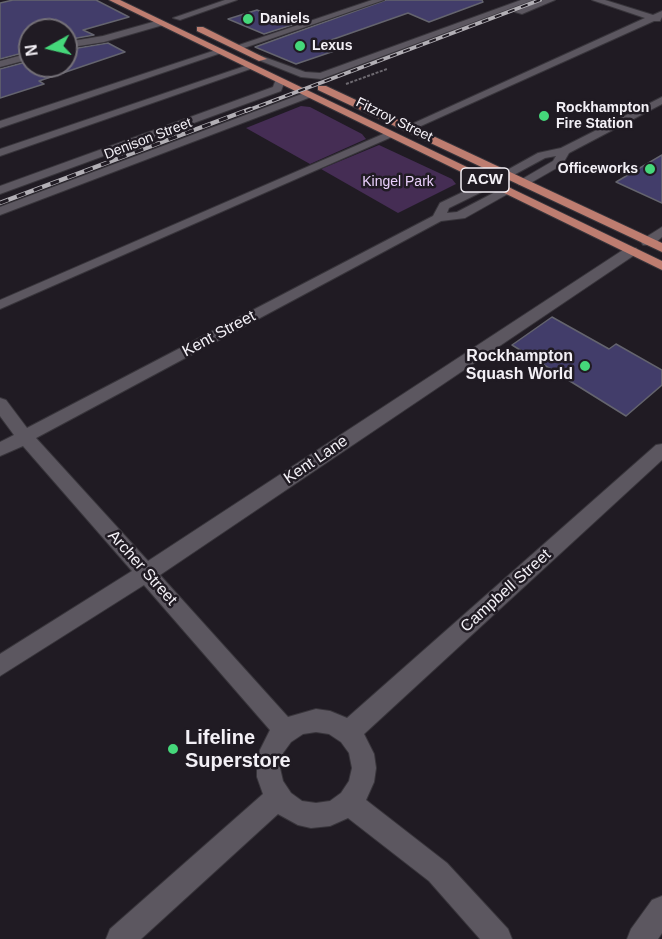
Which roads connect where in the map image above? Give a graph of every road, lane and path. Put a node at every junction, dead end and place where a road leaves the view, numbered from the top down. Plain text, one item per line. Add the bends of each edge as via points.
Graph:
1 (112, 0) edge
2 (210, 0) edge
3 (233, 0) edge
4 (380, 0) edge
5 (529, 0) edge
6 (551, 0) edge
7 (596, 0) edge
8 (617, 0) edge
9 (166, 13) junction
10 (149, 17) junction
11 (659, 17) edge
12 (177, 18) junction
13 (160, 23) junction
14 (78, 41) edge
15 (78, 42) edge
16 (238, 47) junction
17 (219, 52) junction
18 (256, 57) junction
19 (18, 59) edge
20 (0, 64) edge
21 (393, 66) dead end
22 (251, 67) junction
23 (280, 81) junction
24 (334, 89) junction
25 (307, 95) junction
26 (662, 99) edge
27 (0, 125) edge
28 (408, 128) junction
29 (390, 134) junction
30 (564, 151) junction
31 (0, 153) edge
32 (506, 174) junction
33 (523, 182) junction
34 (490, 183) junction
35 (0, 190) edge
36 (507, 191) junction
37 (0, 211) edge
38 (438, 218) junction
39 (662, 231) edge
40 (648, 242) junction
41 (662, 249) edge
42 (631, 251) junction
43 (662, 266) edge
44 (0, 305) edge
45 (0, 404) edge
46 (25, 436) junction
47 (0, 450) edge
48 (662, 450) edge
49 (146, 573) junction
50 (0, 666) edge
51 (286, 731) junction
52 (349, 732) junction
53 (278, 797) junction
54 (349, 803) junction
55 (662, 910) edge
56 (120, 939) edge
57 (498, 939) edge
58 (641, 939) edge

1 - 10 main road, Fitzroy Street / ACW
2 - 9 street
3 - 12 street
4 - 16 street
5 - 18 street via 321,76 304,75
6 - 24 street via 334,83
7 - 11 street
8 - 11 street
9 - 10 main road
9 - 12 main road, Fitzroy Street / ACW
10 - 13 main road, Fitzroy Street / ACW
10 - 14 street
11 - 28 street
12 - 13 main road
12 - 16 main road, Fitzroy Street / ACW
13 - 15 street via 104,39
13 - 17 main road, Fitzroy Street / ACW
16 - 18 main road, Fitzroy Street / ACW
17 - 22 main road, Fitzroy Street / ACW
17 - 27 street
18 - 24 main road, Fitzroy Street / ACW
19 - 20 street
21 - 24 path
22 - 23 main road, Fitzroy Street / ACW
22 - 31 street
23 - 25 main road, Fitzroy Street / ACW
23 - 35 street, Denison Street via 277,88
24 - 28 main road, Fitzroy Street / ACW
25 - 29 main road, Fitzroy Street / ACW
25 - 37 street, Denison Street
26 - 30 street, Kent Street
28 - 32 main road, Fitzroy Street / ACW
29 - 34 main road, Fitzroy Street / ACW
29 - 44 street
30 - 32 street, Kent Street via 542,154
30 - 33 street, Kent Street via 558,163
32 - 33 main road, Fitzroy Street / ACW
32 - 34 main road, Kent Street
33 - 36 main road, Kent Street
33 - 40 main road, Fitzroy Street / ACW
34 - 36 main road, Fitzroy Street / ACW
34 - 38 street, Kent Street via 444,206
36 - 38 street, Kent Street via 460,215
36 - 42 main road, Fitzroy Street / ACW
38 - 46 street, Kent Street
39 - 40 street
40 - 41 main road, Fitzroy Street / ACW
42 - 43 main road, Fitzroy Street / ACW
42 - 49 street, Kent Lane
45 - 46 street, Archer Street
46 - 47 street, Kent Street
46 - 49 street, Archer Street
48 - 52 street, Campbell Street
49 - 50 street, Kent Lane
49 - 51 street, Archer Street
51 - 52 street via 301,722 318,719
51 - 53 street via 275,744 269,762 270,780
52 - 54 street via 363,759 359,790
53 - 54 street via 289,808 320,817
53 - 56 street
54 - 57 street via 438,872
55 - 58 street

